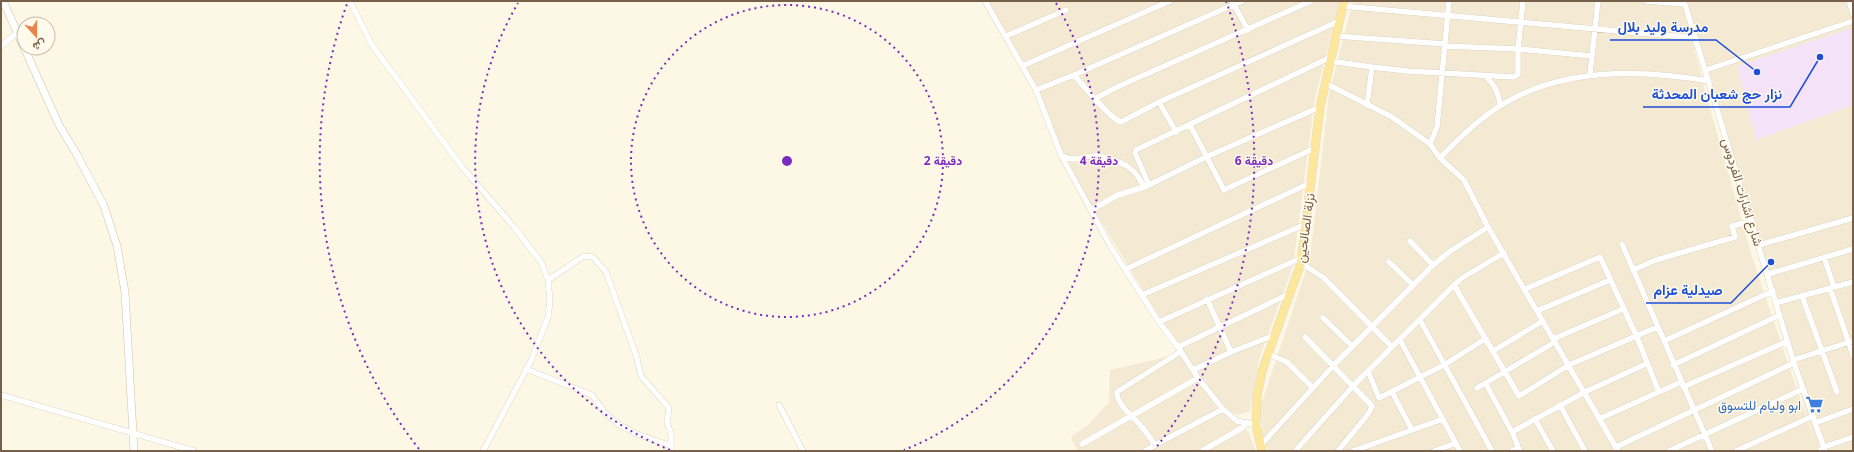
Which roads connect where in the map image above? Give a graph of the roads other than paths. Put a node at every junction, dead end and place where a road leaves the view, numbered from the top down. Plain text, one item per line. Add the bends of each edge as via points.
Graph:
1 (3, 1) edge
2 (350, 1) edge
3 (985, 1) edge
4 (1170, 1) edge
5 (1242, 1) edge
6 (1311, 1) edge
7 (1449, 1) edge
8 (1523, 1) edge
9 (1598, 1) edge
10 (1646, 1) edge
11 (1849, 1) edge
12 (1233, 3) edge
13 (1685, 3) edge
14 (1343, 4) edge
15 (1066, 10) dead end
16 (1853, 14) edge
17 (1448, 16) junction
18 (1853, 21) edge
19 (1339, 22) junction
20 (1520, 23) junction
21 (1595, 29) junction
22 (1248, 30) junction
23 (16, 31) edge
24 (16, 34) edge
25 (1006, 36) junction
26 (1336, 36) junction
27 (1696, 38) junction
28 (1445, 45) junction
29 (1, 46) edge
30 (1518, 49) junction
31 (28, 56) edge
32 (1592, 56) junction
33 (1330, 59) junction
34 (1022, 66) junction
35 (1372, 67) junction
36 (1706, 70) junction
37 (1442, 72) junction
38 (1590, 74) junction
39 (1074, 75) junction
40 (1485, 76) junction
41 (1710, 81) junction
42 (1325, 83) junction
43 (1036, 90) junction
44 (1096, 98) junction
45 (1159, 102) junction
46 (1367, 105) junction
47 (1500, 106) junction
48 (1320, 107) junction
49 (1190, 125) junction
50 (1176, 132) junction
51 (1430, 144) junction
52 (1315, 148) junction
53 (1061, 155) junction
54 (1206, 157) junction
55 (1440, 158) junction
56 (1310, 183) junction
57 (1146, 186) junction
58 (1090, 210) junction
59 (1853, 218) edge
60 (1752, 221) junction
61 (1306, 224) junction
62 (1488, 227) junction
63 (1410, 240) dead end
64 (1622, 244) dead end
65 (1759, 245) junction
66 (1853, 249) edge
67 (1504, 253) junction
68 (1824, 257) junction
69 (1301, 260) junction
70 (1389, 262) dead end
71 (1433, 264) junction
72 (1126, 269) junction
73 (1633, 270) junction
74 (1768, 274) junction
75 (548, 280) junction
76 (1610, 280) junction
77 (1853, 282) edge
78 (1413, 285) junction
79 (1454, 285) junction
80 (1832, 288) junction
81 (1525, 289) junction
82 (1773, 292) junction
83 (1291, 293) junction
84 (1142, 295) junction
85 (1802, 296) junction
86 (1207, 299) junction
87 (1776, 303) junction
88 (1623, 309) junction
89 (1537, 311) junction
90 (1780, 315) junction
91 (1323, 318) dead end
92 (1420, 320) junction
93 (1543, 321) junction
94 (1159, 322) junction
95 (1220, 327) junction
96 (1372, 327) junction
97 (1657, 327) junction
98 (1636, 335) junction
99 (1275, 336) junction
100 (1306, 337) dead end
101 (1485, 339) junction
102 (1400, 340) junction
103 (1554, 341) junction
104 (1664, 341) junction
105 (1788, 341) junction
106 (1851, 342) edge
107 (1352, 346) junction
108 (1392, 347) junction
109 (1179, 350) junction
110 (1822, 351) junction
111 (1231, 352) junction
112 (1493, 352) junction
113 (1268, 354) junction
114 (1853, 355) edge
115 (1794, 362) junction
116 (1646, 364) junction
117 (1444, 365) junction
118 (1569, 365) junction
119 (1673, 365) junction
120 (1333, 366) junction
121 (526, 369) junction
122 (1193, 370) junction
123 (1368, 371) junction
124 (1505, 372) junction
125 (1198, 378) junction
126 (1420, 378) junction
127 (1486, 384) junction
128 (1682, 385) junction
129 (1352, 386) junction
130 (1313, 388) junction
131 (1478, 388) dead end
132 (1803, 389) junction
133 (1392, 392) junction
134 (1585, 392) junction
135 (1659, 392) junction
136 (1837, 392) dead end
137 (1, 395) edge
138 (779, 405) dead end
139 (1560, 405) junction
140 (1853, 409) edge
141 (1222, 410) junction
142 (1693, 412) junction
143 (1813, 416) junction
144 (1132, 417) junction
145 (1443, 419) junction
146 (1535, 419) junction
147 (1600, 419) junction
148 (1815, 423) junction
149 (1246, 424) junction
150 (1256, 425) junction
151 (1412, 430) junction
152 (1512, 432) junction
153 (133, 434) junction
154 (1704, 436) junction
155 (1853, 437) edge
156 (1456, 443) junction
157 (1082, 444) dead end
158 (1155, 445) junction
159 (671, 448) edge
160 (1261, 449) edge
161 (1519, 449) edge
162 (1617, 449) edge
163 (1823, 450) edge
164 (134, 451) edge
165 (194, 451) edge
166 (483, 451) edge
167 (803, 451) edge
168 (1146, 451) edge
169 (1202, 451) edge
170 (1295, 451) edge
171 (1338, 451) edge
172 (1353, 451) edge
173 (1434, 451) edge
174 (1460, 451) edge
175 (1492, 451) edge
176 (1512, 451) edge
177 (1553, 451) edge
178 (1585, 451) edge
179 (1668, 451) edge
180 (1712, 451) edge
181 (1736, 451) edge

1 - 23 street
2 - 75 street via 372,45 462,167 541,262
3 - 25 street
4 - 34 street
5 - 12 street
6 - 22 street
7 - 17 street
8 - 20 street
9 - 21 street
10 - 13 street
11 - 16 street
12 - 22 street
12 - 39 street
13 - 27 street, شارع اشارات الفردوس
14 - 17 street
14 - 19 main road, نزلة الصالحين
15 - 25 street
17 - 20 street
17 - 28 street
18 - 36 street
19 - 26 main road, نزلة الصالحين
19 - 45 street
20 - 21 street
20 - 30 street
21 - 27 street
21 - 32 street
22 - 44 street
24 - 29 street
25 - 34 street
26 - 28 street
26 - 33 main road, نزلة الصالحين
27 - 36 street, شارع اشارات الفردوس
28 - 30 street
28 - 37 street
30 - 32 street
30 - 40 street via 1518,74 1514,77
31 - 153 street via 59,125 104,206 117,246 125,292
32 - 38 street
33 - 35 street
33 - 42 main road, نزلة الصالحين
33 - 49 street
34 - 43 street
35 - 37 street
35 - 46 street
36 - 41 street, شارع اشارات الفردوس
37 - 40 street
37 - 51 street via 1437,127
38 - 41 street via 1673,75
38 - 47 street via 1541,86
39 - 43 street
39 - 44 street
40 - 47 street via 1497,90
41 - 60 street, شارع اشارات الفردوس
42 - 46 street
42 - 48 main road, نزلة الصالحين
43 - 53 street
44 - 45 street via 1106,112 1119,122
45 - 50 street
46 - 51 street via 1392,117
47 - 55 street via 1483,118
48 - 52 main road, نزلة الصالحين
48 - 54 street
49 - 50 street
49 - 54 street
50 - 57 street via 1135,152
51 - 55 street
52 - 54 street via 1227,190 1222,188
52 - 56 main road, نزلة الصالحين
53 - 57 street via 1076,160 1096,155 1121,162 1132,169
53 - 58 street
54 - 57 street
55 - 62 street via 1464,180
56 - 61 main road, نزلة الصالحين
56 - 72 street
57 - 58 street via 1118,195
58 - 72 street
59 - 65 street
60 - 65 street, شارع اشارات الفردوس
60 - 73 street via 1732,226 1735,237 1656,260
61 - 69 main road, نزلة الصالحين
61 - 84 street
62 - 67 street
62 - 71 street
63 - 71 street
64 - 73 street
65 - 74 street, شارع اشارات الفردوس
66 - 68 street
67 - 79 street
67 - 81 street
68 - 74 street
68 - 80 street
69 - 83 main road, نزلة الصالحين
69 - 86 street
69 - 96 street via 1324,278
70 - 78 street
71 - 78 street
72 - 84 street
73 - 97 street
74 - 82 street, شارع اشارات الفردوس
75 - 121 street via 548,317
75 - 159 street via 584,256 593,257 606,272 641,376 669,408 667,422 671,434
76 - 81 street via 1600,257
76 - 88 street
76 - 89 street
77 - 80 street
78 - 96 street
79 - 92 street
79 - 101 street
80 - 85 street
80 - 106 street
81 - 89 street
82 - 87 street, شارع اشارات الفردوس
82 - 104 street
83 - 95 street
83 - 99 main road, نزلة الصالحين
84 - 94 street
85 - 87 street
85 - 110 street
86 - 94 street
86 - 95 street
87 - 90 street, شارع اشارات الفردوس
88 - 98 street
88 - 103 street
89 - 93 street
90 - 105 street, شارع اشارات الفردوس
90 - 119 street
91 - 107 street
92 - 102 street
92 - 117 street
93 - 103 street
93 - 112 street
94 - 109 street
95 - 109 street
95 - 111 street
96 - 107 street
96 - 108 street
97 - 98 street
97 - 104 street
98 - 116 street
98 - 118 street
99 - 111 street
99 - 113 main road, نزلة الصالحين
100 - 120 street
101 - 112 street
101 - 117 street
102 - 108 street
102 - 126 street
103 - 118 street
103 - 124 street
104 - 119 street
105 - 115 street, شارع اشارات الفردوس
105 - 128 street
106 - 110 street
106 - 114 street
107 - 120 street
108 - 123 street
109 - 122 street
109 - 144 street via 1117,392 1117,396
110 - 115 street
110 - 136 street
111 - 122 street
112 - 124 street
113 - 130 street via 1287,362
113 - 150 main road, نزلة الصالحين via 1257,396
115 - 132 street, شارع اشارات الفردوس
115 - 142 street
116 - 134 street
116 - 135 street
117 - 126 street
117 - 175 street
118 - 124 street via 1519,396
118 - 134 street
119 - 128 street
120 - 129 street
120 - 130 street
121 - 159 street via 592,395 604,412 618,424
121 - 166 street
122 - 125 street
123 - 129 street
123 - 133 street via 1379,398
124 - 127 street
125 - 141 street
125 - 144 street
126 - 133 street
126 - 145 street
127 - 131 street
127 - 152 street
128 - 135 street
128 - 142 street
129 - 170 street
129 - 171 street via 1372,406
130 - 160 street
132 - 143 street, شارع اشارات الفردوس
132 - 154 street
133 - 151 street
134 - 139 street
134 - 147 street
135 - 147 street
137 - 153 street
138 - 167 street
139 - 146 street
139 - 178 street
140 - 148 street
141 - 149 street
141 - 158 street
142 - 154 street
142 - 162 street
143 - 148 street, شارع اشارات الفردوس
143 - 181 street
144 - 157 street
144 - 158 street
145 - 151 street
145 - 156 street
146 - 152 street
146 - 177 street
147 - 162 street
148 - 163 street, شارع اشارات الفردوس
149 - 150 street
149 - 169 street
150 - 160 main road, نزلة الصالحين
151 - 172 street
152 - 161 street
153 - 164 street
153 - 165 street
154 - 179 street
154 - 180 street
155 - 163 street
156 - 173 street
156 - 174 street
158 - 168 street
161 - 176 street

